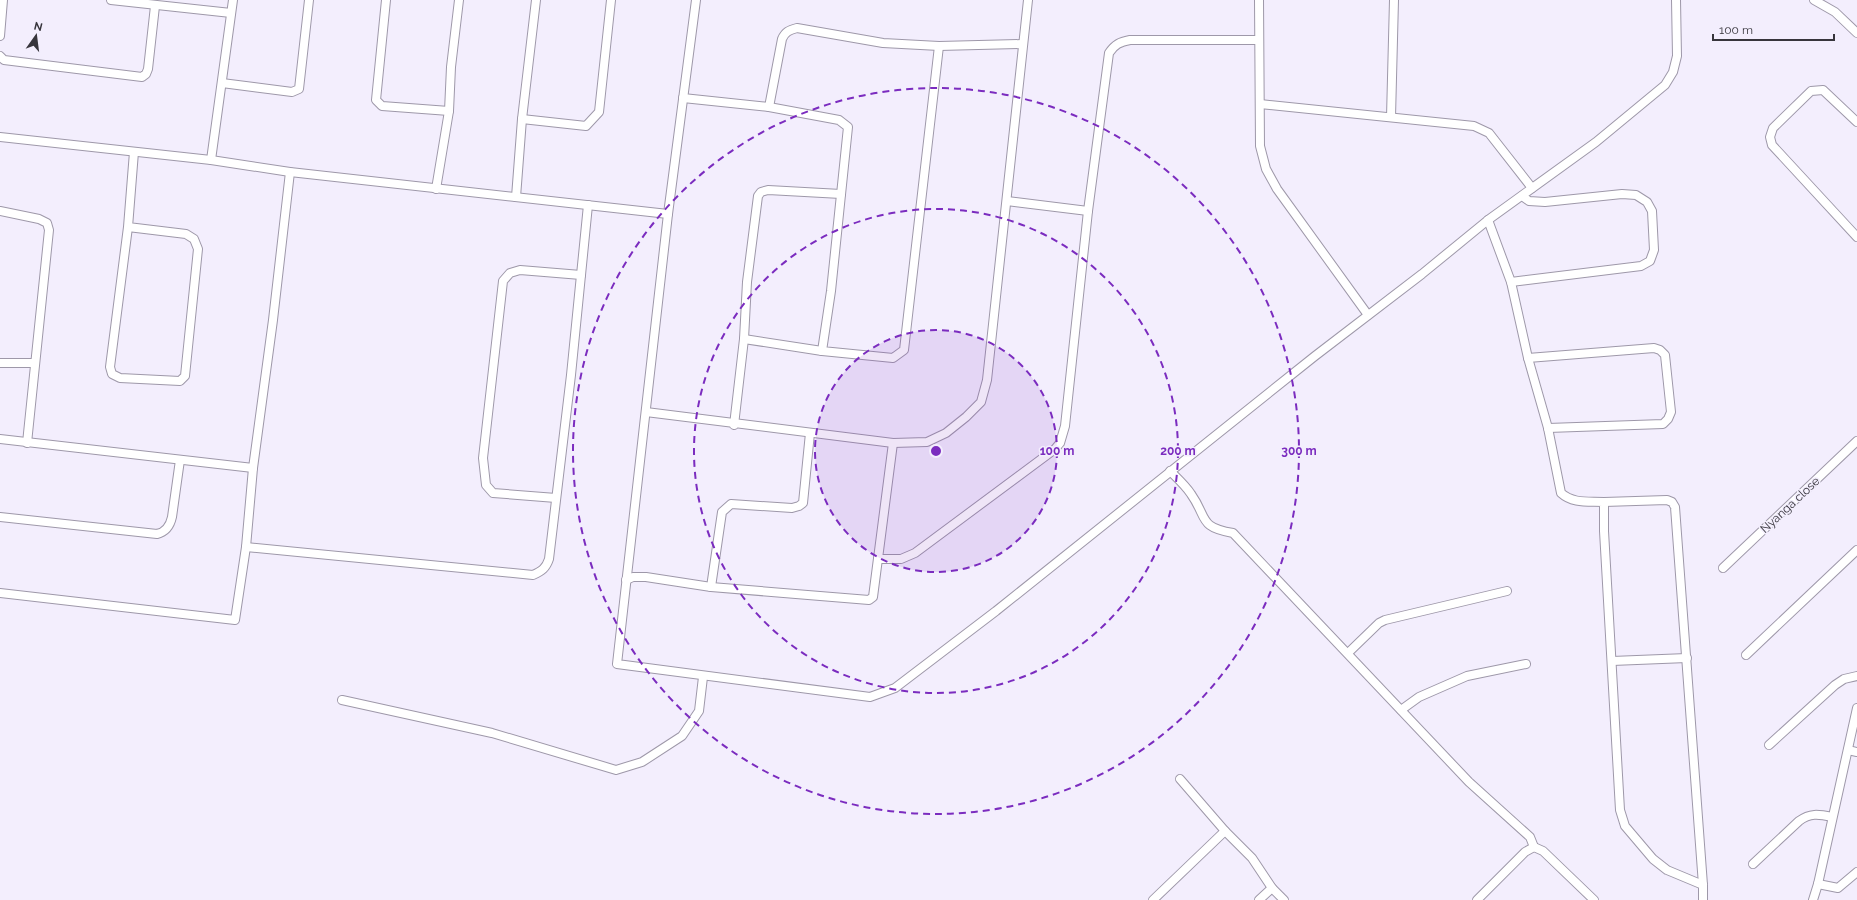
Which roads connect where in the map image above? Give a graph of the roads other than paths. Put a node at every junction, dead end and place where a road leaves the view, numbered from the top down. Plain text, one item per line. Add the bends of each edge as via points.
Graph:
1 (3, 0) edge
2 (110, 0) edge
3 (233, 0) edge
4 (309, 0) edge
5 (386, 0) edge
6 (459, 0) edge
7 (536, 0) edge
8 (611, 0) edge
9 (696, 0) edge
10 (1028, 0) edge
11 (1259, 0) edge
12 (1394, 0) edge
13 (1676, 0) edge
14 (1814, 0) edge
15 (155, 6) junction
16 (231, 13) junction
17 (1856, 30) edge
18 (0, 36) edge
19 (1259, 40) junction
20 (1023, 44) junction
21 (939, 46) junction
22 (0, 56) edge
23 (222, 82) junction
24 (683, 98) junction
25 (1260, 104) junction
26 (769, 107) junction
27 (449, 111) junction
28 (1391, 117) junction
29 (522, 118) junction
30 (1857, 122) edge
31 (0, 137) edge
32 (134, 152) junction
33 (211, 160) junction
34 (290, 172) junction
35 (1532, 188) junction
36 (436, 189) junction
37 (840, 194) junction
38 (1522, 196) junction
39 (516, 197) junction
40 (1007, 201) junction
41 (588, 205) junction
42 (1088, 211) junction
43 (0, 212) edge
44 (668, 214) junction
45 (1488, 220) junction
46 (128, 227) junction
47 (1857, 237) edge
48 (581, 275) junction
49 (1511, 282) junction
50 (1368, 315) junction
51 (744, 339) junction
52 (822, 351) junction
53 (1528, 358) junction
54 (0, 362) edge
55 (34, 363) junction
56 (646, 412) junction
57 (734, 424) junction
58 (1548, 428) junction
59 (810, 433) junction
60 (0, 439) edge
61 (1857, 442) edge
62 (27, 443) junction
63 (894, 443) junction
64 (180, 460) junction
65 (253, 468) junction
66 (1170, 471) junction
67 (556, 498) junction
68 (1604, 502) junction
69 (0, 517) edge
70 (246, 547) junction
71 (1857, 550) edge
72 (878, 559) junction
73 (1723, 568) dead end
74 (626, 580) junction
75 (711, 587) junction
76 (1507, 592) dead end
77 (0, 593) edge
78 (1348, 653) junction
79 (1746, 655) dead end
80 (1687, 658) junction
81 (1612, 661) junction
82 (1526, 664) dead end
83 (1857, 676) edge
84 (703, 677) junction
85 (342, 700) dead end
86 (1857, 708) edge
87 (1401, 710) junction
88 (1769, 745) dead end
89 (1848, 750) junction
90 (1857, 752) edge
91 (1180, 779) dead end
92 (1832, 817) junction
93 (1225, 831) junction
94 (1534, 847) junction
95 (1753, 864) dead end
96 (1857, 872) edge
97 (1818, 884) junction
98 (1703, 885) junction
99 (1272, 888) junction
100 (1152, 900) edge
101 (1259, 900) edge
102 (1284, 900) edge
103 (1477, 900) edge
104 (1594, 900) edge
105 (1703, 900) edge
106 (1813, 900) edge

1 - 18 street
2 - 15 street
3 - 16 street
4 - 23 street via 300,85 296,91
5 - 27 street via 376,100 382,106
6 - 27 street
7 - 29 street
8 - 29 street via 599,112 586,126
9 - 24 street
10 - 20 street
11 - 19 street
12 - 28 street
13 - 35 street via 1677,56 1673,72 1665,85 1596,142
14 - 17 street via 1835,12
15 - 16 street
15 - 22 street via 148,69 142,77 4,60
16 - 23 street
19 - 25 street
19 - 42 street via 1130,40 1119,42 1113,47 1109,53
20 - 21 street
20 - 40 street
21 - 26 street via 883,42 796,28 789,30 782,39
21 - 52 street via 904,350 893,358
23 - 33 street
24 - 26 street
24 - 44 street
25 - 28 street
25 - 50 street via 1260,146 1266,169 1277,189
26 - 37 street via 839,120 848,127
27 - 36 street
28 - 35 street via 1474,126 1489,133
29 - 39 street
30 - 47 street via 1823,90 1818,89 1811,91 1773,128 1770,137 1772,145
31 - 32 street
32 - 33 street
32 - 46 street
33 - 34 street
34 - 36 street
34 - 65 street
35 - 38 street
36 - 39 street
37 - 51 street via 768,190 758,196 747,282
37 - 52 street via 831,292
38 - 45 street
38 - 49 street via 1529,201 1545,202 1622,194 1636,195 1646,202 1652,211 1654,250 1650,261 1641,266
39 - 41 street
40 - 42 street
40 - 63 street via 987,380 981,402 966,417 936,439 927,442
41 - 44 street
41 - 48 street
42 - 72 street via 1065,426 1060,443 915,554 901,559
43 - 55 street via 39,219 47,223 49,230
44 - 56 street
45 - 49 street
45 - 50 street
46 - 46 street via 110,367 112,374 120,378 180,381 185,376 198,249 194,239 186,234
48 - 67 street
48 - 67 street via 520,270 510,273 503,281 483,458 486,485 493,493
49 - 53 street
50 - 66 street
51 - 52 street
51 - 57 street
53 - 58 street
53 - 58 street via 1654,348 1665,355 1671,412 1663,424
54 - 55 street
55 - 62 street
56 - 57 street
56 - 74 street
57 - 59 street
58 - 68 street via 1562,493 1573,500
59 - 63 street
59 - 75 street via 803,503 792,508 731,504 726,507 722,512
60 - 62 street
61 - 73 street, Nyanga close
62 - 64 street
63 - 72 street
64 - 65 street
64 - 69 street via 172,517 170,524 162,533
65 - 70 street
66 - 78 street via 1191,493 1208,525 1233,533
66 - 84 street via 1082,543 895,688 870,698
67 - 70 street via 549,559 542,572 533,575
68 - 80 street via 1667,500 1675,507
68 - 81 street
70 - 77 street via 235,620
71 - 79 street
72 - 75 street via 873,597 868,600
74 - 75 street via 646,577
74 - 84 street via 617,664
76 - 78 street via 1385,620
78 - 87 street
80 - 81 street
80 - 98 street
81 - 98 street via 1620,810 1625,826 1653,859 1668,870
82 - 87 street via 1467,676 1419,697
83 - 88 street via 1834,685
84 - 85 street via 699,711 682,736 642,762 616,770 492,733
86 - 89 street
87 - 94 street via 1469,782 1530,837
89 - 90 street
89 - 92 street
91 - 93 street
92 - 95 street via 1807,815
92 - 97 street
93 - 99 street via 1252,858
93 - 100 street
94 - 103 street via 1525,852
94 - 104 street via 1544,851
96 - 97 street via 1838,888
97 - 106 street
98 - 105 street
99 - 101 street
99 - 102 street

